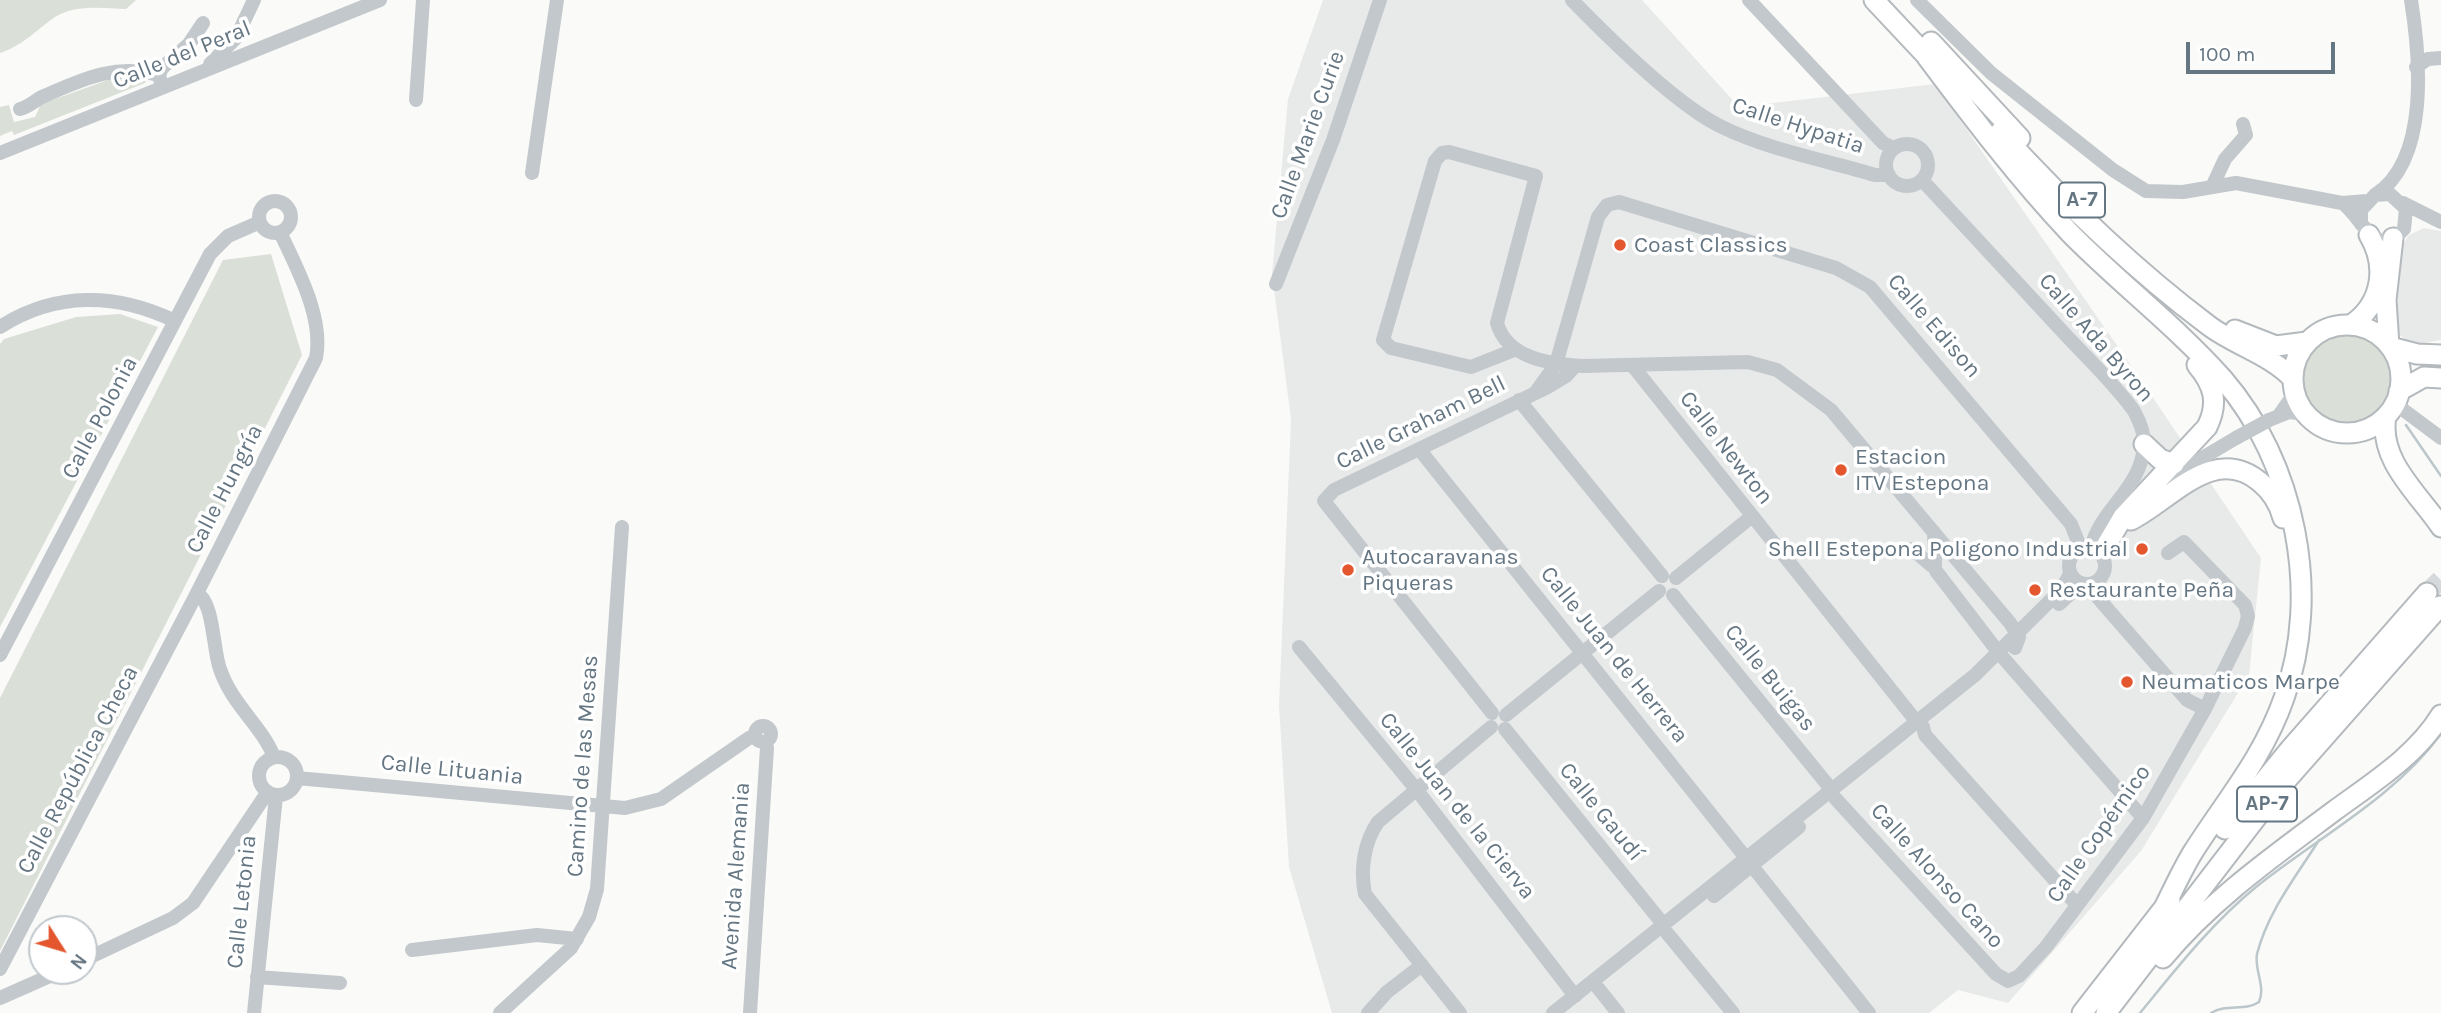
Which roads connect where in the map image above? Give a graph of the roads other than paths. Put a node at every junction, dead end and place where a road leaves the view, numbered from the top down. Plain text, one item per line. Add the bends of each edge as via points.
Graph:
1 (254, 0) edge
2 (380, 0) edge
3 (423, 0) edge
4 (557, 0) edge
5 (1380, 0) edge
6 (1572, 0) edge
7 (1749, 0) edge
8 (1874, 0) edge
9 (1891, 0) edge
10 (1917, 0) edge
11 (2411, 0) edge
12 (203, 23) dead end
13 (236, 38) junction
14 (240, 56) junction
15 (1927, 57) junction
16 (2441, 58) edge
17 (2416, 67) junction
18 (204, 70) junction
19 (161, 81) junction
20 (416, 100) dead end
21 (20, 109) dead end
22 (2244, 124) dead end
23 (1894, 148) junction
24 (0, 153) edge
25 (532, 173) dead end
26 (1889, 175) junction
27 (2396, 178) junction
28 (1922, 180) junction
29 (2212, 187) junction
30 (2371, 198) junction
31 (2400, 200) junction
32 (2342, 203) junction
33 (2439, 221) edge
34 (260, 222) junction
35 (2365, 229) junction
36 (280, 232) junction
37 (2398, 233) junction
38 (2103, 265) junction
39 (1276, 284) dead end
40 (175, 321) junction
41 (2351, 325) junction
42 (0, 327) edge
43 (2307, 342) junction
44 (2389, 346) junction
45 (1514, 350) junction
46 (2441, 355) edge
47 (1556, 364) junction
48 (1632, 365) junction
49 (1574, 366) junction
50 (2441, 378) edge
51 (2294, 386) junction
52 (1535, 393) junction
53 (1520, 400) junction
54 (2393, 403) junction
55 (2306, 414) junction
56 (2274, 417) junction
57 (2441, 438) edge
58 (2144, 444) junction
59 (1419, 449) junction
60 (2174, 464) junction
61 (1327, 495) joint
62 (1751, 517) junction
63 (2131, 520) junction
64 (622, 527) dead end
65 (2441, 527) edge
66 (1934, 532) junction
67 (2094, 548) junction
68 (1912, 549) dead end
69 (2168, 553) dead end
70 (2298, 558) junction
71 (1964, 567) junction
72 (1936, 570) junction
73 (2081, 580) junction
74 (1668, 585) junction
75 (197, 593) junction
76 (2433, 600) edge
77 (2017, 641) junction
78 (1299, 647) dead end
79 (1583, 653) junction
80 (0, 655) edge
81 (2001, 656) junction
82 (2205, 709) junction
83 (2441, 715) edge
84 (1499, 721) junction
85 (1920, 724) junction
86 (760, 740) joint
87 (274, 757) junction
88 (297, 778) junction
89 (1416, 789) junction
90 (272, 794) junction
91 (1833, 794) junction
92 (603, 808) junction
93 (2143, 818) junction
94 (1749, 862) junction
95 (2077, 905) junction
96 (2164, 908) junction
97 (1665, 929) junction
98 (578, 939) junction
99 (412, 950) dead end
100 (98, 953) edge
101 (1422, 965) junction
102 (1613, 965) junction
103 (0, 969) edge
104 (257, 978) junction
105 (2008, 981) joint
106 (340, 983) dead end
107 (29, 985) edge
108 (1598, 988) junction
109 (1575, 996) junction
110 (0, 998) edge
111 (254, 1013) edge
112 (500, 1013) edge
113 (750, 1013) edge
114 (1368, 1013) edge
115 (1460, 1013) edge
116 (1553, 1013) edge
117 (1567, 1013) edge
118 (1618, 1013) edge
119 (1733, 1013) edge
120 (1869, 1013) edge
121 (2082, 1013) edge
122 (2107, 1013) edge

1 - 13 street
2 - 14 street, Calle del Peral
3 - 20 street
4 - 25 street
5 - 39 street, Calle Marie Curie via 1334,140
6 - 26 street, Calle Hypatia via 1680,99 1722,127 1875,175
7 - 23 street via 1883,144
8 - 15 highway, A-7
9 - 43 highway, A-7 via 2074,193 2202,307 2236,331 2264,343 2287,346
10 - 29 street via 1991,73 2132,183 2157,193
11 - 17 street
12 - 19 street
13 - 14 street
13 - 18 street
14 - 18 street, Calle del Peral
15 - 38 highway, A-7 via 2020,176
15 - 51 highway, A-7 via 2122,254 2208,326 2282,368
16 - 17 street
17 - 27 street via 2418,114
18 - 19 street, Calle del Peral
19 - 21 street via 135,69 120,69
19 - 24 street, Calle del Peral
22 - 29 street via 2246,135 2225,159
23 - 26 street via 1886,161
23 - 28 street via 1914,145 1925,153 1928,167
26 - 28 street via 1904,186
27 - 30 street
27 - 31 street
28 - 58 street, Calle Ada Byron via 2133,410 2142,426
29 - 32 street via 2256,185
30 - 31 street via 2383,193
30 - 32 street
30 - 35 street via 2361,210
31 - 33 street
31 - 37 street via 2407,216
32 - 35 street
33 - 37 street
34 - 36 street via 265,230
34 - 36 street via 260,211 267,202 283,202 291,217
34 - 40 street, Calle Polonia via 215,247
35 - 37 street via 2381,240
35 - 41 highway via 2379,255 2379,283 2371,307
36 - 75 street, Calle Hungría via 315,318 316,359
37 - 44 highway via 2386,300
38 - 60 highway via 2200,369 2214,394 2207,427
38 - 70 highway via 2208,363 2239,401 2285,489
40 - 42 street via 130,303 85,298 32,312
40 - 80 street, Calle Polonia
41 - 43 highway, A-7 via 2331,328
41 - 44 highway via 2366,329
43 - 51 highway via 2295,365
44 - 46 highway
44 - 54 highway via 2399,368
45 - 45 street via 1501,336 1497,323 1536,176 1441,153 1383,340 1391,348 1471,368
45 - 47 street
47 - 49 street
47 - 52 street, Calle Graham Bell
47 - 67 street, Calle Edison via 1598,217 1612,202 1836,268 1870,287
48 - 49 street
48 - 62 street, Calle Newton
48 - 66 street via 1748,362 1777,370 1831,410
49 - 52 street, Calle Graham Bell via 1566,376
50 - 54 highway via 2424,377
51 - 55 highway, A-7
51 - 56 street
52 - 53 street, Calle Graham Bell
53 - 59 street, Calle Graham Bell
53 - 74 street, Calle Buigas
54 - 55 highway, A-7 via 2368,428 2351,433 2319,425
54 - 57 street
54 - 65 highway via 2386,447
55 - 56 street
56 - 63 street, bridge via 2185,470
58 - 60 highway via 2160,459
58 - 67 street via 2135,479 2097,532
59 - 61 street, Calle Graham Bell
59 - 79 street, Calle Juan de Herrera
60 - 67 highway
61 - 84 street, Calle Gaudí via 1326,508
62 - 74 street
62 - 85 street, Calle Newton
63 - 67 street
63 - 70 highway via 2205,471 2236,469 2252,474 2269,489
64 - 92 street, Camino de las Mesas
66 - 71 street
66 - 72 street
67 - 73 street via 2069,561
67 - 73 street via 2105,562 2104,573
68 - 72 street
69 - 82 street, Calle Copérnico via 2184,542 2245,605 2245,628
70 - 96 highway via 2298,627 2285,696 2246,777 2193,852
71 - 72 street
71 - 77 street
72 - 81 street
73 - 77 street
73 - 82 street via 2186,700
74 - 79 street
74 - 91 street, Calle Buigas
75 - 87 street via 205,600 216,657 230,694
75 - 103 street, Calle República Checa
76 - 96 highway, AP-7 via 2287,752
76 - 122 highway, AP-7 via 2276,792
77 - 81 street
78 - 89 street, Calle Juan de la Cierva
79 - 84 street
79 - 94 street, Calle Juan de Herrera
81 - 85 street
81 - 85 street via 1968,691
81 - 93 street
82 - 93 street, Calle Copérnico
83 - 122 highway via 2417,746 2388,772 2206,912 2143,982
84 - 89 street
84 - 97 street, Calle Gaudí
85 - 91 street
85 - 95 street, Calle Newton
86 - 92 street, Calle Lituania via 749,738 661,799
86 - 113 street, Avenida Alemania via 767,748
87 - 88 street via 291,762
87 - 90 street via 263,764 258,776
88 - 90 street via 293,789
88 - 92 street, Calle Lituania
89 - 101 street via 1372,830 1363,871 1365,894
89 - 109 street, Calle Juan de la Cierva
90 - 100 street via 192,903 173,918
90 - 104 street, Calle Letonia
91 - 94 street
91 - 94 street via 1778,845
91 - 105 street, Calle Alonso Cano via 1996,974
92 - 98 street, Camino de las Mesas via 597,889
93 - 95 street, Calle Copérnico
94 - 97 street
94 - 120 street, Calle Juan de Herrera
95 - 105 street, Calle Copérnico via 2046,947 2019,976
96 - 121 highway
97 - 102 street
97 - 108 street
97 - 119 street, Calle Gaudí
98 - 99 street via 537,935
98 - 112 street, Camino de las Mesas
101 - 114 street
101 - 115 street
102 - 108 street
102 - 109 street
104 - 106 street
104 - 111 street, Calle Letonia
107 - 110 street
108 - 117 street
108 - 118 street
109 - 116 street

